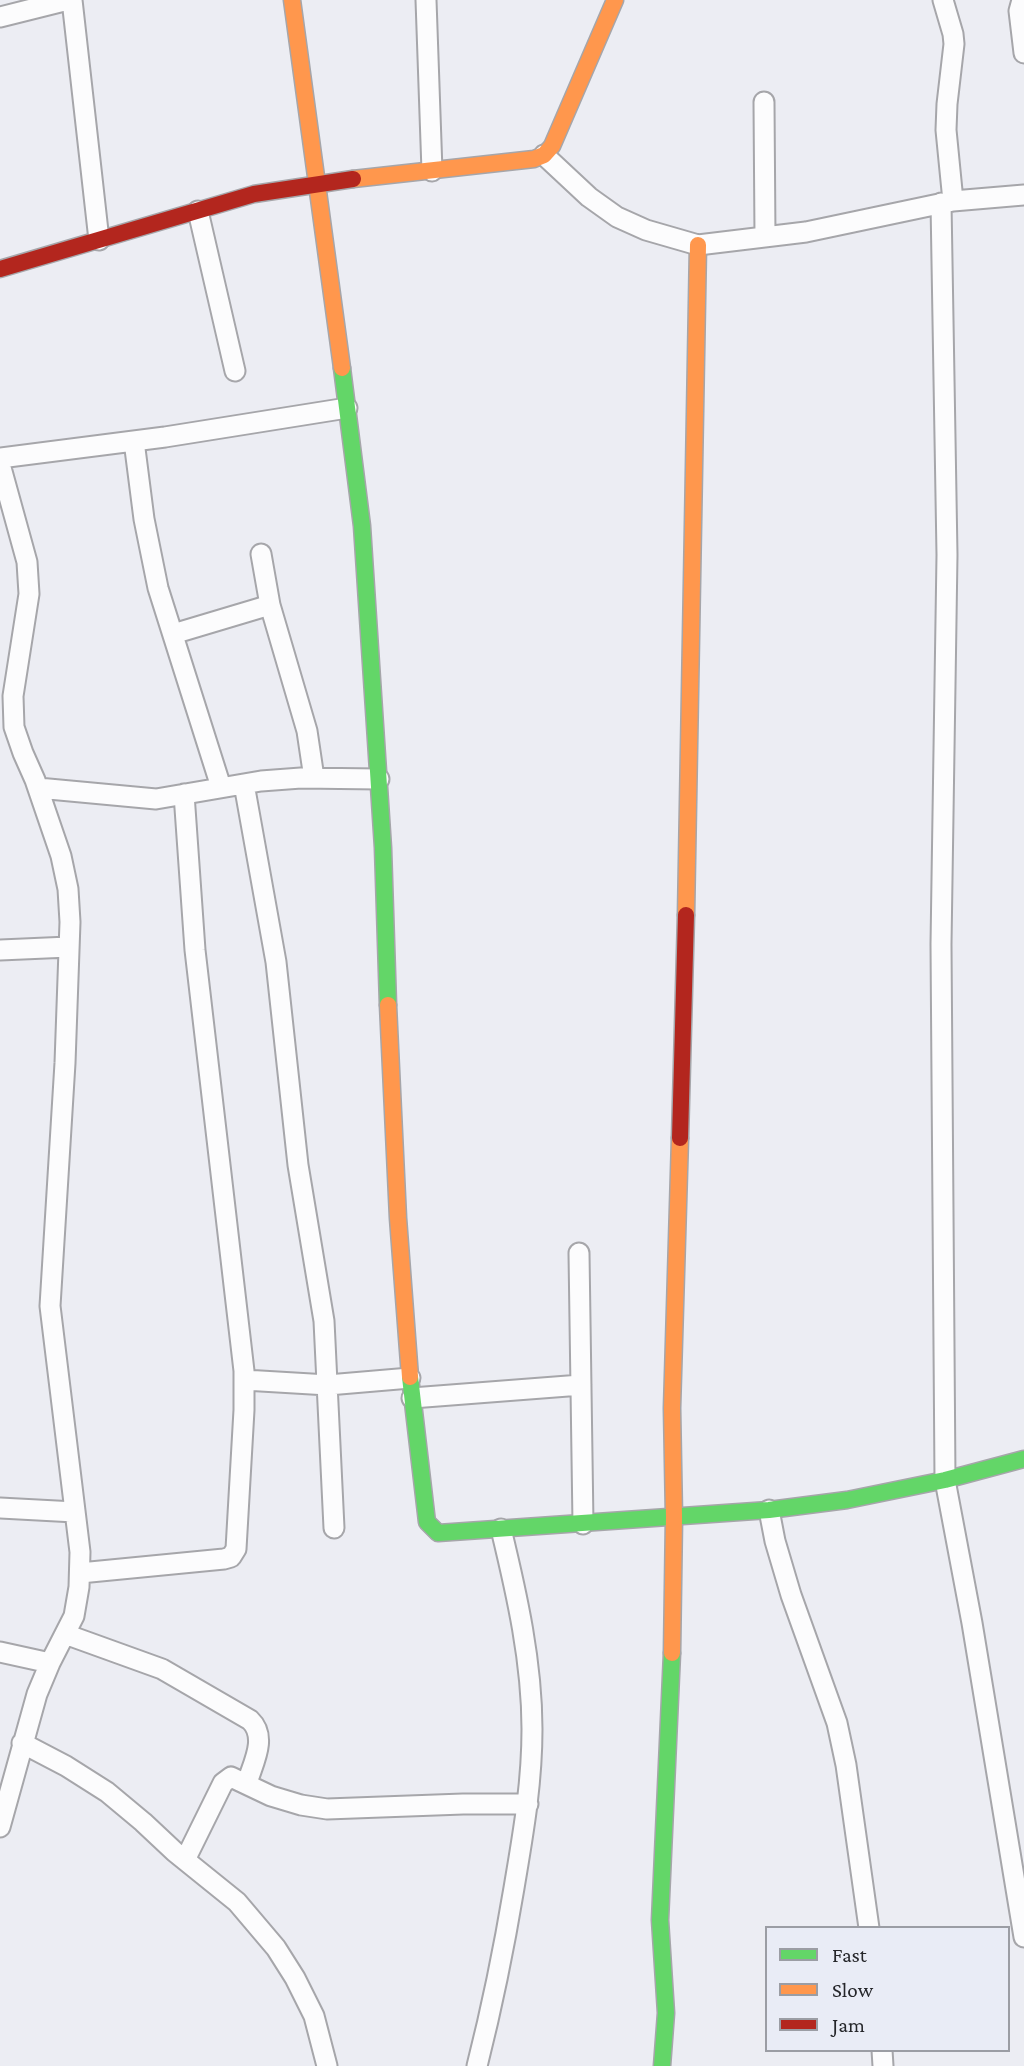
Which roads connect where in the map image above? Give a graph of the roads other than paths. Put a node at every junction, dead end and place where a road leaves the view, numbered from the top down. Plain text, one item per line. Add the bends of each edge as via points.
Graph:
1 (70, 0) edge
2 (292, 0) edge
3 (426, 0) edge
4 (614, 0) edge
5 (943, 0) edge
6 (1022, 0) edge
7 (0, 17) edge
8 (1024, 53) edge
9 (764, 103) dead end
10 (544, 155) junction
11 (432, 172) junction
12 (318, 183) junction
13 (1024, 195) edge
14 (947, 202) junction
15 (198, 211) junction
16 (765, 237) junction
17 (99, 240) junction
18 (698, 245) junction
19 (0, 269) edge
20 (235, 371) dead end
21 (347, 408) junction
22 (134, 441) junction
23 (0, 458) edge
24 (0, 464) edge
25 (261, 554) dead end
26 (270, 605) junction
27 (173, 634) junction
28 (9, 735) edge
29 (313, 778) junction
30 (379, 779) junction
31 (244, 784) junction
32 (221, 787) junction
33 (38, 788) junction
34 (184, 794) junction
35 (69, 947) junction
36 (0, 950) edge
37 (579, 1253) dead end
38 (410, 1378) junction
39 (244, 1380) junction
40 (328, 1385) junction
41 (581, 1385) junction
42 (412, 1398) junction
43 (1024, 1459) edge
44 (945, 1480) junction
45 (0, 1508) edge
46 (769, 1510) junction
47 (75, 1512) junction
48 (674, 1517) junction
49 (583, 1524) junction
50 (334, 1528) dead end
51 (501, 1529) junction
52 (80, 1573) junction
53 (65, 1634) junction
54 (0, 1651) edge
55 (50, 1663) junction
56 (22, 1743) junction
57 (247, 1783) junction
58 (528, 1804) junction
59 (0, 1826) edge
60 (185, 1860) junction
61 (869, 1926) edge
62 (1024, 1937) edge
63 (327, 2066) edge
64 (477, 2066) edge
65 (662, 2066) edge

1 - 7 street
1 - 17 street
2 - 12 street
3 - 11 street
4 - 10 street
5 - 14 street via 954,44 947,104
6 - 8 street
9 - 16 street
10 - 11 street
10 - 18 street via 617,217
11 - 12 street
12 - 15 street via 254,194
12 - 21 street
13 - 14 street
14 - 16 street
14 - 44 street via 942,944
15 - 17 street
15 - 20 street
16 - 18 street
17 - 19 street
18 - 48 street
21 - 22 street
21 - 30 street via 362,526
22 - 23 street
22 - 27 street via 149,549
24 - 28 street via 27,562 29,594 13,696 14,727
25 - 26 street
26 - 27 street
26 - 29 street via 307,731
27 - 32 street
28 - 33 street
29 - 30 street
29 - 31 street
30 - 38 street via 391,1092
31 - 32 street
31 - 40 street via 276,962 298,1166 324,1321
32 - 34 street
33 - 34 street via 156,799
33 - 35 street via 68,889
34 - 39 street via 195,950
35 - 36 street
35 - 47 street via 50,1306
37 - 41 street
38 - 40 street
38 - 42 street
39 - 40 street
39 - 52 street via 238,1530 231,1557
40 - 50 street
41 - 42 street
41 - 49 street
42 - 51 street via 427,1522 438,1533
43 - 44 street
44 - 46 street
44 - 62 street
45 - 47 street
46 - 48 street
46 - 61 street via 791,1595 837,1723
47 - 52 street
48 - 49 street
48 - 65 street via 660,1920 666,2013
49 - 51 street
51 - 58 street via 528,1662 532,1727
52 - 53 street via 74,1616
53 - 55 street
53 - 57 street via 162,1669 250,1720 260,1738
54 - 55 street
55 - 56 street
56 - 59 street
56 - 60 street via 107,1792
57 - 58 street via 271,1796 327,1809
57 - 60 street via 231,1777 223,1783
58 - 64 street via 494,1999
60 - 63 street via 237,1902 276,1948 314,2015

